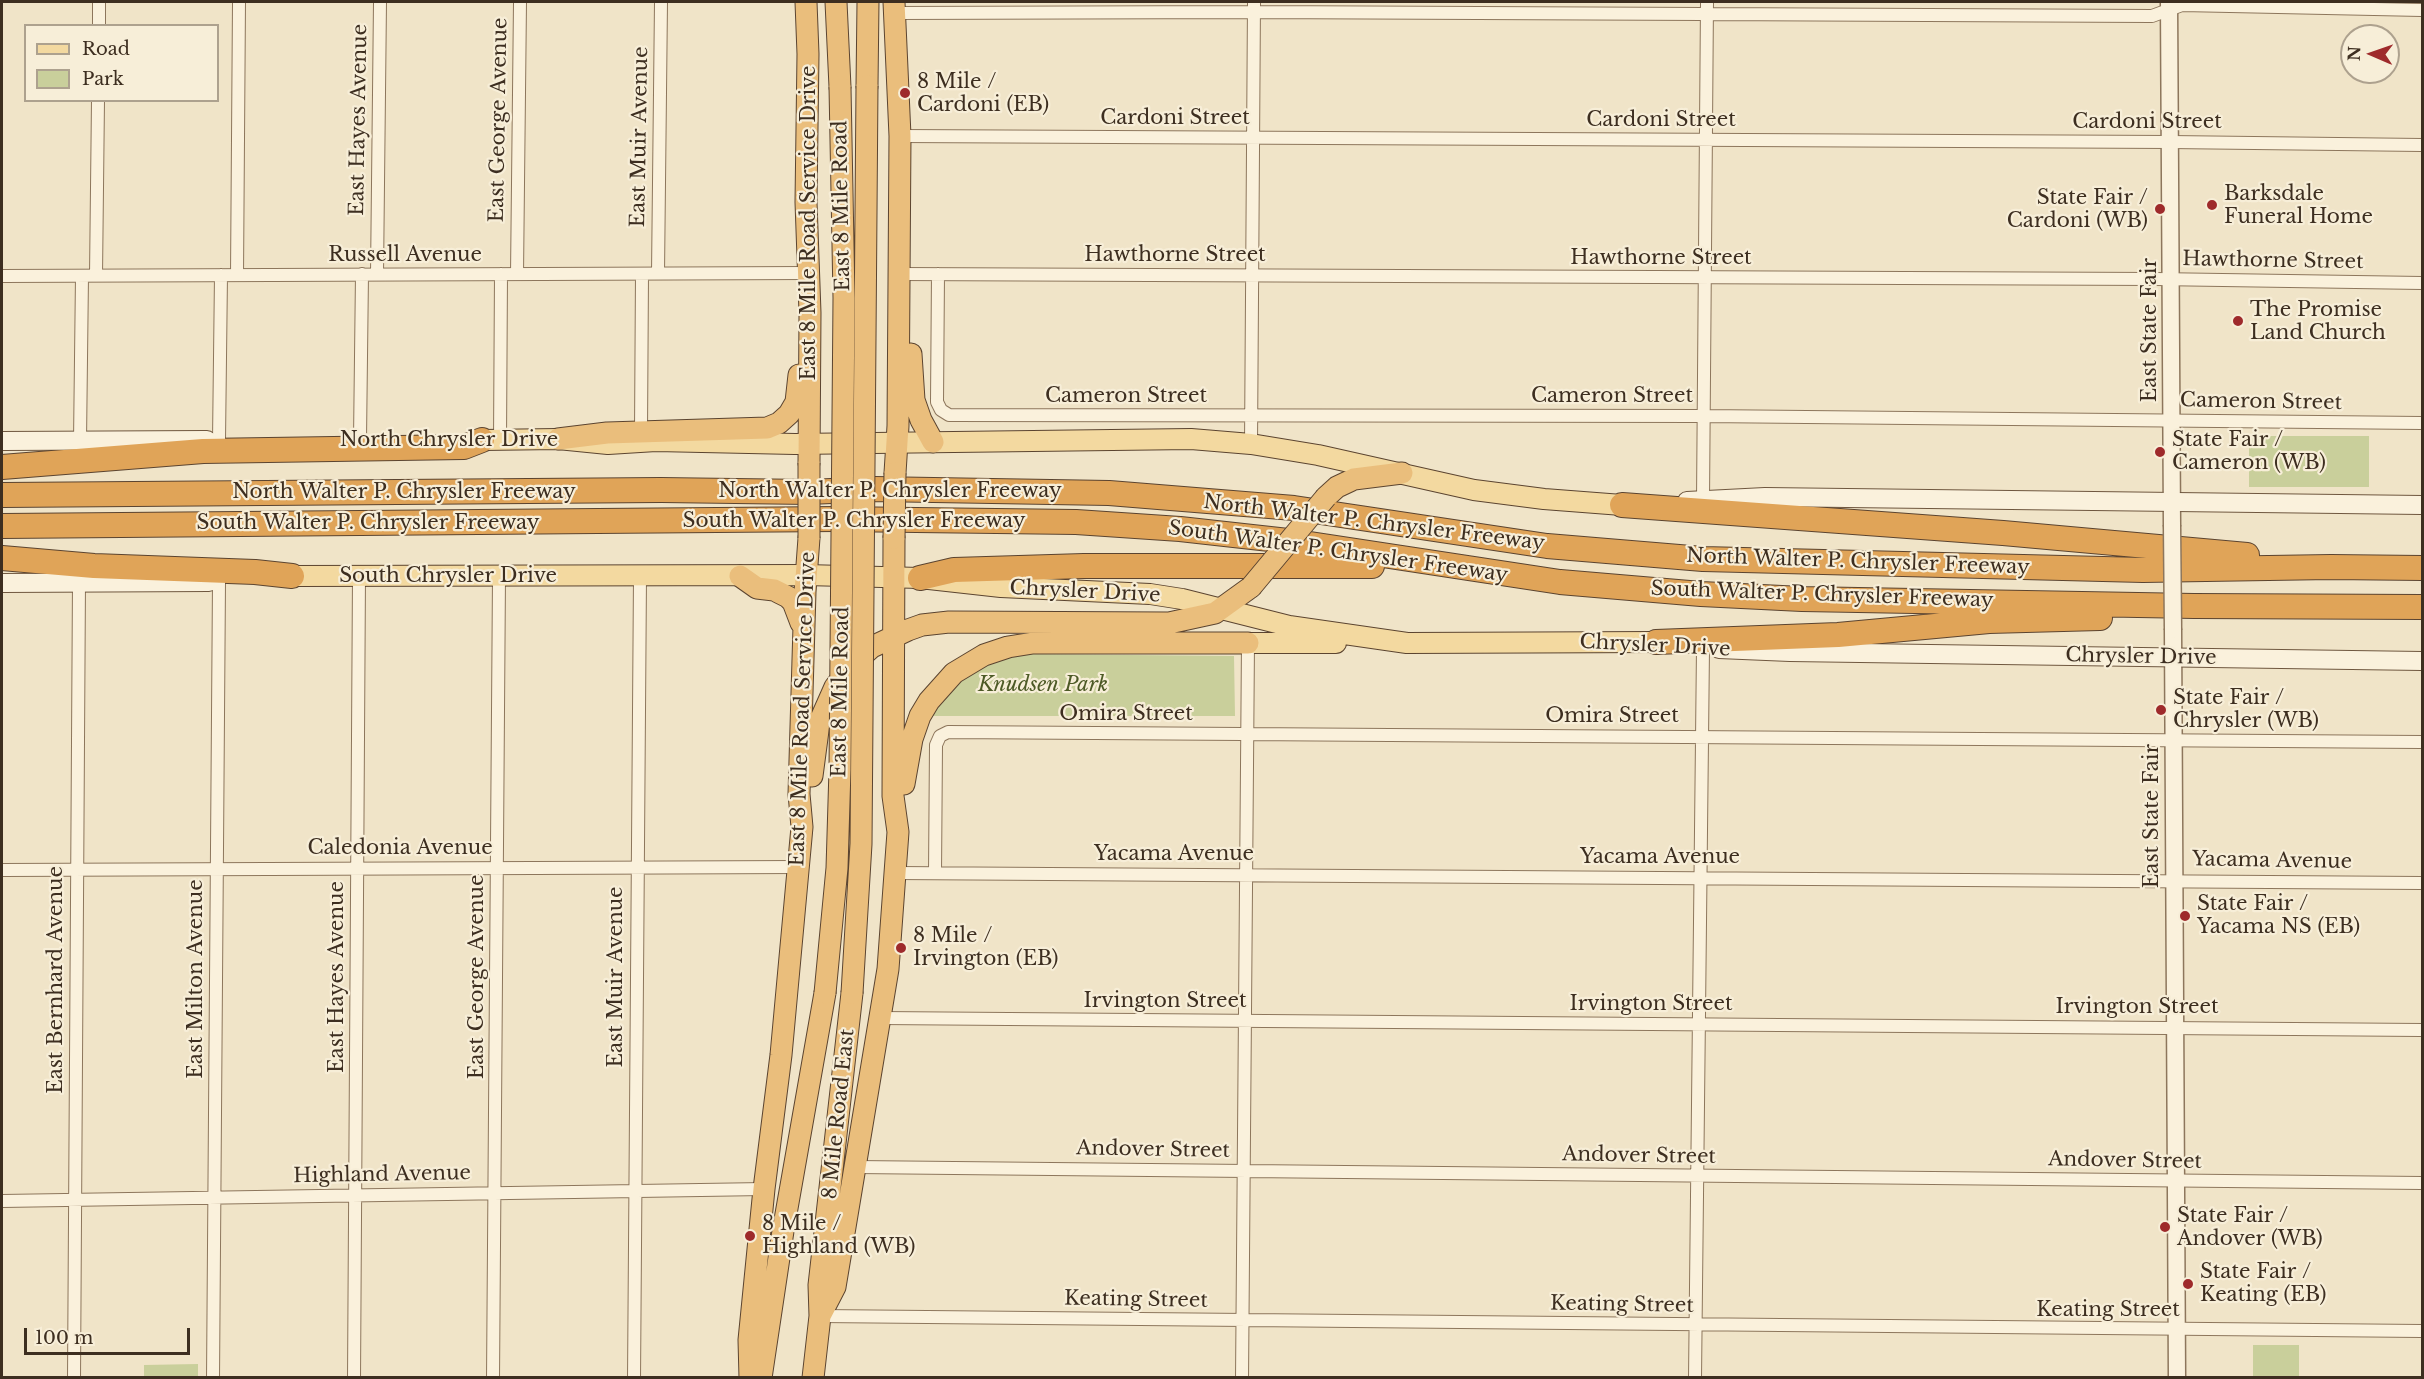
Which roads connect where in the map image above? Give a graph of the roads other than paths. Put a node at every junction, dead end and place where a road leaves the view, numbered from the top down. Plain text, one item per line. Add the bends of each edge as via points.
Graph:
1 (99, 2) edge
2 (239, 2) edge
3 (380, 2) edge
4 (520, 2) edge
5 (661, 2) edge
6 (806, 2) edge
7 (836, 2) edge
8 (868, 2) edge
9 (1707, 2) edge
10 (2169, 6) edge
11 (894, 7) edge
12 (1254, 7) edge
13 (2422, 10) edge
14 (1707, 15) junction
15 (99, 24) edge
16 (98, 102) edge
17 (900, 136) junction
18 (1252, 138) junction
19 (1706, 140) junction
20 (2170, 142) junction
21 (2422, 145) edge
22 (642, 273) junction
23 (658, 273) junction
24 (808, 273) junction
25 (362, 274) junction
26 (377, 274) junction
27 (501, 274) junction
28 (517, 274) junction
29 (899, 274) junction
30 (938, 274) junction
31 (96, 275) junction
32 (221, 275) junction
33 (237, 275) junction
34 (1251, 275) junction
35 (2, 276) edge
36 (82, 276) junction
37 (1706, 277) junction
38 (2171, 279) junction
39 (2422, 283) edge
40 (810, 313) junction
41 (1251, 416) junction
42 (1704, 416) junction
43 (2172, 420) junction
44 (2422, 423) edge
45 (649, 436) junction
46 (360, 439) junction
47 (558, 439) joint
48 (219, 440) junction
49 (491, 440) junction
50 (2, 441) edge
51 (80, 441) junction
52 (896, 442) junction
53 (933, 442) junction
54 (1251, 444) junction
55 (809, 454) junction
56 (2, 467) edge
57 (1402, 473) junction
58 (2, 495) edge
59 (1703, 500) junction
60 (2172, 501) junction
61 (1622, 505) junction
62 (2422, 505) edge
63 (2, 526) edge
64 (2, 558) edge
65 (1431, 563) junction
66 (2331, 567) junction
67 (2422, 568) edge
68 (806, 575) junction
69 (292, 576) junction
70 (359, 576) junction
71 (740, 576) junction
72 (499, 577) junction
73 (640, 577) junction
74 (894, 577) junction
75 (920, 578) junction
76 (79, 582) junction
77 (219, 582) junction
78 (2, 583) edge
79 (2194, 606) junction
80 (2422, 607) edge
81 (1222, 609) junction
82 (804, 630) junction
83 (894, 637) junction
84 (1656, 642) junction
85 (1248, 643) junction
86 (1407, 643) junction
87 (1703, 648) junction
88 (2173, 657) junction
89 (2422, 661) edge
90 (1247, 734) junction
91 (1701, 736) junction
92 (2173, 739) junction
93 (2422, 742) edge
94 (802, 827) junction
95 (897, 838) junction
96 (497, 867) junction
97 (637, 867) junction
98 (799, 867) junction
99 (357, 868) junction
100 (216, 869) junction
101 (2, 870) edge
102 (76, 870) junction
103 (896, 873) junction
104 (935, 873) junction
105 (1246, 874) junction
106 (1700, 876) junction
107 (2173, 880) junction
108 (2422, 883) edge
109 (852, 993) joint
110 (880, 1018) junction
111 (1245, 1021) junction
112 (1698, 1023) junction
113 (2175, 1027) junction
114 (2422, 1030) edge
115 (856, 1167) junction
116 (1244, 1171) junction
117 (1696, 1176) junction
118 (2176, 1181) junction
119 (2422, 1183) edge
120 (764, 1189) junction
121 (634, 1191) junction
122 (494, 1193) junction
123 (354, 1195) junction
124 (214, 1197) junction
125 (75, 1200) junction
126 (2, 1201) edge
127 (820, 1316) junction
128 (1243, 1321) junction
129 (1696, 1325) junction
130 (2176, 1330) junction
131 (2422, 1331) edge
132 (74, 1377) edge
133 (213, 1377) edge
134 (354, 1377) edge
135 (493, 1377) edge
136 (634, 1377) edge
137 (750, 1377) edge
138 (761, 1377) edge
139 (813, 1377) edge
140 (1242, 1377) edge
141 (1695, 1377) edge
142 (2177, 1377) edge

1 - 15 street
2 - 33 street
3 - 26 street, East Hayes Avenue
4 - 28 street, East George Avenue
5 - 23 street, East Muir Avenue
6 - 24 highway, East 8 Mile Road Service Drive
7 - 138 highway, East 8 Mile Road, bridge via 843,287 837,868 825,993
8 - 109 highway, East 8 Mile Road, bridge via 861,844
9 - 14 street
10 - 13 street
10 - 14 street via 2152,16
10 - 20 street, East State Fair
11 - 12 street
11 - 17 highway
12 - 14 street
12 - 18 street
14 - 19 street
16 - 31 street
17 - 18 street, Cardoni Street
17 - 29 highway
18 - 19 street, Cardoni Street
18 - 34 street
19 - 20 street, Cardoni Street
19 - 37 street
20 - 21 street, Cardoni Street
20 - 38 street, East State Fair
22 - 23 street, Russell Avenue
22 - 28 street, Russell Avenue
22 - 45 street
23 - 24 street, Russell Avenue
24 - 40 highway, East 8 Mile Road Service Drive
25 - 26 street, Russell Avenue
25 - 33 street, Russell Avenue
25 - 46 street
26 - 27 street, Russell Avenue
27 - 28 street, Russell Avenue
27 - 49 street
29 - 30 street, Hawthorne Street
29 - 52 highway
29 - 53 highway via 908,294 914,400
30 - 34 street, Hawthorne Street
30 - 41 street, Cameron Street via 937,402 945,413
31 - 32 street, Russell Avenue
31 - 36 street, Russell Avenue
32 - 33 street, Russell Avenue
32 - 48 street
34 - 37 street, Hawthorne Street
34 - 41 street
35 - 36 street, Russell Avenue
36 - 51 street
37 - 38 street, Hawthorne Street
37 - 42 street
38 - 39 street, Hawthorne Street
38 - 43 street, East State Fair
40 - 45 highway via 796,402 779,423 762,428
40 - 55 highway, East 8 Mile Road Service Drive
41 - 42 street, Cameron Street
41 - 54 street
42 - 43 street, Cameron Street
42 - 59 street
43 - 44 street, Cameron Street
43 - 60 street, East State Fair
45 - 47 highway via 607,433
45 - 55 main road
46 - 48 main road, North Chrysler Drive
46 - 49 main road, North Chrysler Drive
47 - 49 main road, North Chrysler Drive
48 - 51 main road, North Chrysler Drive
49 - 56 highway via 464,447 203,451
50 - 51 main road, North Chrysler Drive
52 - 53 main road
52 - 55 main road
52 - 74 highway, bridge
53 - 54 main road via 1191,439
54 - 57 main road
55 - 68 highway, East 8 Mile Road Service Drive, bridge
57 - 61 main road via 1474,490
57 - 81 highway, bridge via 1354,479 1337,487 1251,587
58 - 66 highway, North Walter P. Chrysler Freeway via 875,489 1086,493 1294,508 1547,546 1703,559 2143,570
59 - 60 main road via 1765,497
59 - 61 main road
60 - 62 main road
60 - 88 street, East State Fair, bridge
61 - 66 highway via 2179,549
63 - 65 highway, South Walter P. Chrysler Freeway via 1009,520 1180,529
64 - 69 highway
65 - 75 highway via 1052,567 954,570
65 - 79 highway, South Walter P. Chrysler Freeway via 1560,582 1701,594
66 - 67 highway, North Walter P. Chrysler Freeway
68 - 71 main road, South Chrysler Drive
68 - 74 main road, South Chrysler Drive
68 - 82 highway, East 8 Mile Road Service Drive
69 - 70 main road, South Chrysler Drive
69 - 77 main road, South Chrysler Drive
70 - 72 main road, South Chrysler Drive
70 - 99 street, East Hayes Avenue
71 - 73 main road, South Chrysler Drive
71 - 82 highway via 757,588 774,590 790,599
72 - 73 main road, South Chrysler Drive
72 - 96 street, East George Avenue
73 - 97 street, East Muir Avenue
74 - 75 main road, Chrysler Drive
74 - 83 highway
75 - 81 main road, Chrysler Drive via 1001,587 1138,592
76 - 77 main road, South Chrysler Drive
76 - 78 main road, South Chrysler Drive
76 - 102 street, East Bernhard Avenue
77 - 100 street, East Milton Avenue
79 - 80 highway, South Walter P. Chrysler Freeway
79 - 84 highway via 2161,615 1989,621 1838,635
81 - 83 highway via 1169,623 949,622 922,625
81 - 86 main road, Chrysler Drive via 1289,626
82 - 94 highway, East 8 Mile Road Service Drive via 799,794
83 - 94 highway via 872,647 852,665 828,701 816,736
83 - 95 highway via 893,796
84 - 86 main road, Chrysler Drive
84 - 87 main road, Chrysler Drive
85 - 86 main road
85 - 90 street
85 - 95 highway via 1033,643 1008,647 972,661 940,687 920,716 906,760
87 - 88 main road, Chrysler Drive
87 - 91 street
88 - 89 main road, Chrysler Drive
88 - 92 street, East State Fair
90 - 91 street, Omira Street
90 - 104 street, Omira Street via 944,734 936,745
90 - 105 street
91 - 92 street, Omira Street
91 - 106 street
92 - 93 street, Omira Street
92 - 107 street, East State Fair
94 - 98 highway, East 8 Mile Road Service Drive
95 - 103 highway
96 - 97 street, Caledonia Avenue
96 - 99 street, Caledonia Avenue
96 - 122 street, East George Avenue
97 - 98 street, Caledonia Avenue
97 - 121 street, East Muir Avenue
98 - 120 highway, East 8 Mile Road Service Drive
99 - 100 street, Caledonia Avenue
99 - 123 street, East Hayes Avenue
100 - 102 street, Caledonia Avenue
100 - 124 street, East Milton Avenue
101 - 102 street, Caledonia Avenue
102 - 125 street, East Bernhard Avenue
103 - 104 street, Yacama Avenue
103 - 110 highway via 886,993
104 - 105 street, Yacama Avenue
105 - 106 street, Yacama Avenue
105 - 111 street
106 - 107 street, Yacama Avenue
106 - 112 street
107 - 108 street, Yacama Avenue
107 - 113 street, East State Fair
109 - 127 highway, 8 Mile Road East via 819,1285
110 - 111 street, Irvington Street
110 - 115 highway
111 - 112 street, Irvington Street
111 - 116 street
112 - 113 street, Irvington Street
112 - 117 street
113 - 114 street, Irvington Street
113 - 118 street, East State Fair
115 - 116 street, Andover Street
115 - 127 highway via 835,1287
116 - 117 street, Andover Street
116 - 128 street
117 - 118 street, Andover Street
117 - 129 street
118 - 119 street, Andover Street
118 - 130 street, East State Fair
120 - 121 street, Highland Avenue
120 - 137 highway, East 8 Mile Road Service Drive via 749,1340
121 - 122 street, Highland Avenue
121 - 136 street, East Muir Avenue
122 - 123 street, Highland Avenue
122 - 135 street, East George Avenue
123 - 124 street, Highland Avenue
123 - 134 street, East Hayes Avenue
124 - 125 street, Highland Avenue
124 - 133 street, East Milton Avenue
125 - 126 street, Highland Avenue
125 - 132 street, East Bernhard Avenue
127 - 128 street, Keating Street
127 - 139 highway, 8 Mile Road East
128 - 129 street, Keating Street
128 - 140 street
129 - 130 street, Keating Street
129 - 141 street
130 - 131 street, Keating Street
130 - 142 street, East State Fair

